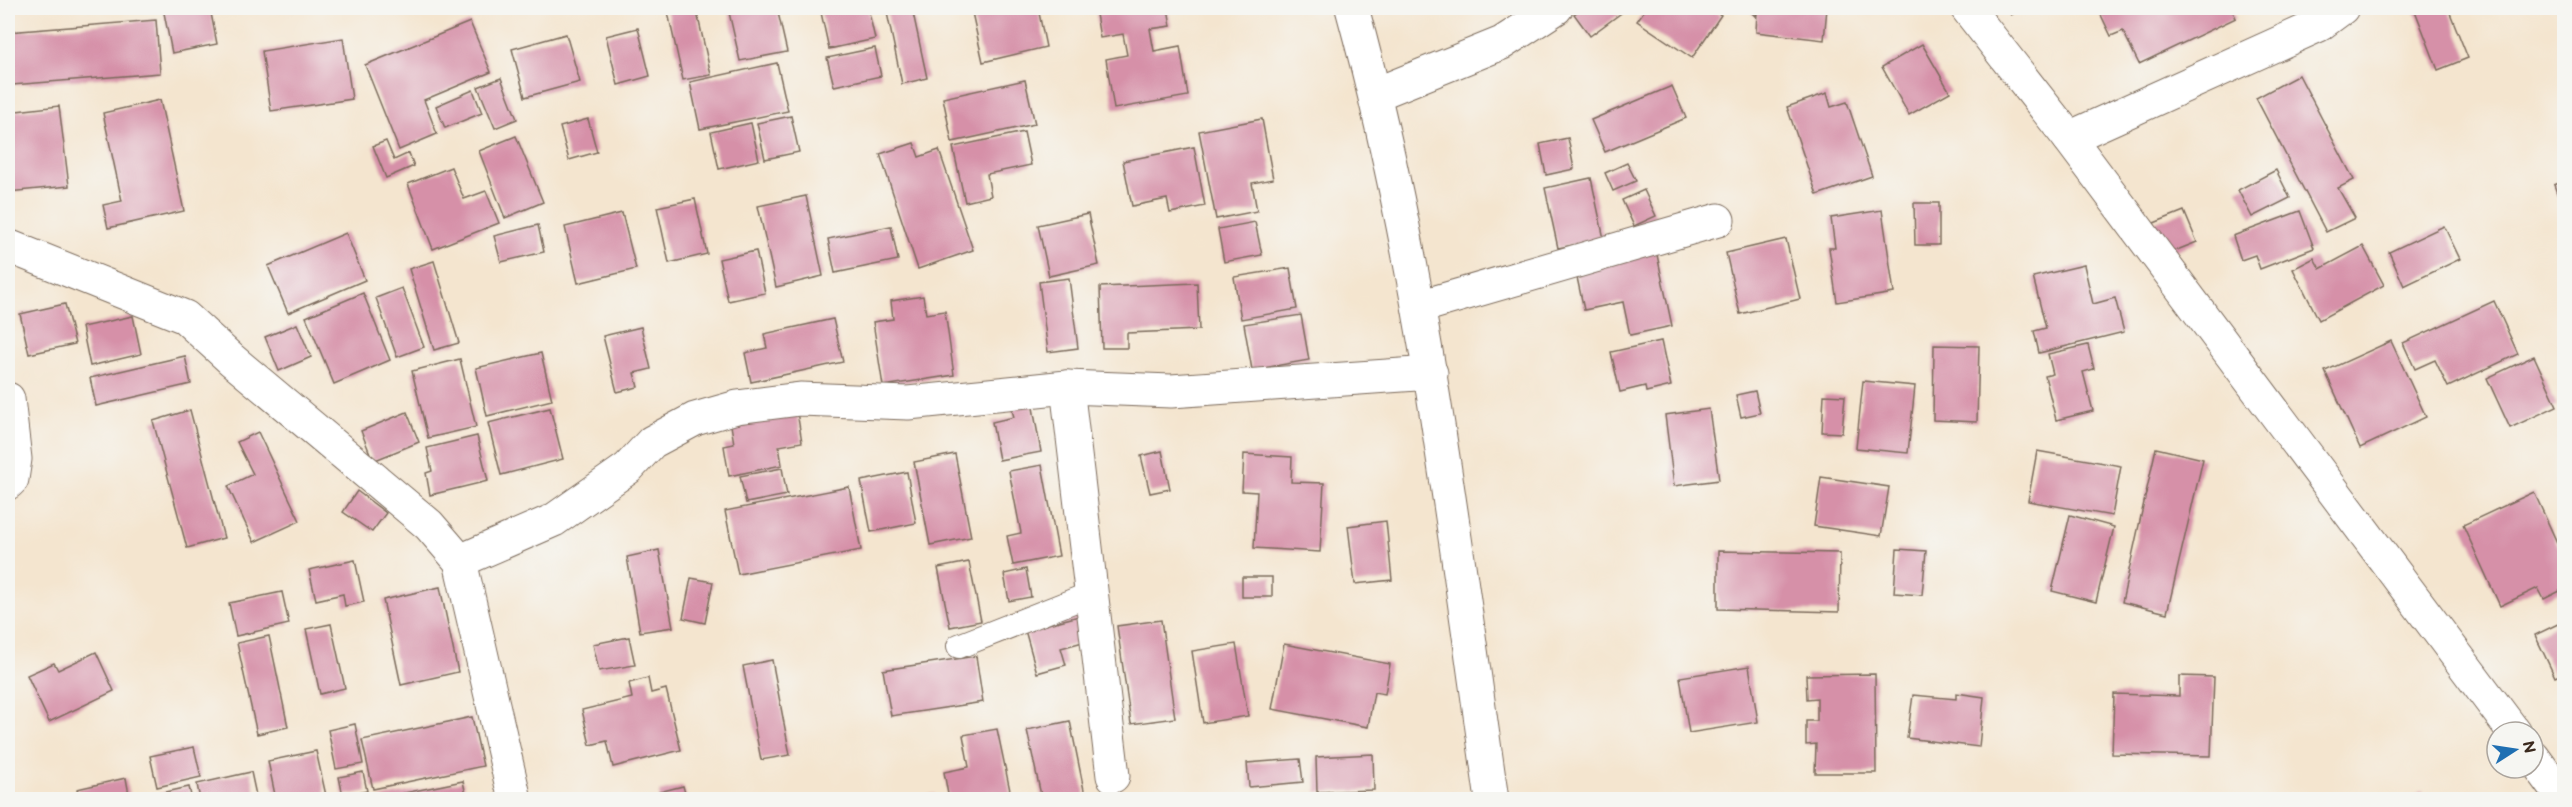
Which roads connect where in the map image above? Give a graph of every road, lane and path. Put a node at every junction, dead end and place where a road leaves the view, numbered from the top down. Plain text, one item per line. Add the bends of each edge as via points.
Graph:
1 (1352, 8) edge
2 (1556, 8) edge
3 (1967, 8) edge
4 (2342, 8) edge
5 (1376, 94) junction
6 (2069, 138) junction
7 (1718, 220) dead end
8 (8, 246) edge
9 (1419, 307) junction
10 (1431, 373) junction
11 (1067, 387) junction
12 (8, 399) edge
13 (8, 483) edge
14 (460, 561) junction
15 (1093, 593) junction
16 (959, 646) dead end
17 (2505, 720) edge
18 (2545, 773) edge
19 (1113, 776) dead end
20 (514, 800) edge
21 (1492, 800) edge
22 (2565, 800) edge

1 - 5 street
2 - 5 street via 1502,43
3 - 6 street
4 - 6 street via 2319,25
5 - 9 street
6 - 17 street
7 - 9 street
8 - 14 street via 185,317 429,525
9 - 10 street
10 - 11 street via 1171,392
10 - 21 street
11 - 14 street via 908,403 800,399 737,407 695,419 652,442 628,468 554,520
11 - 15 street
12 - 13 street via 15,459
14 - 20 street
15 - 16 lane
15 - 19 street
18 - 22 street

